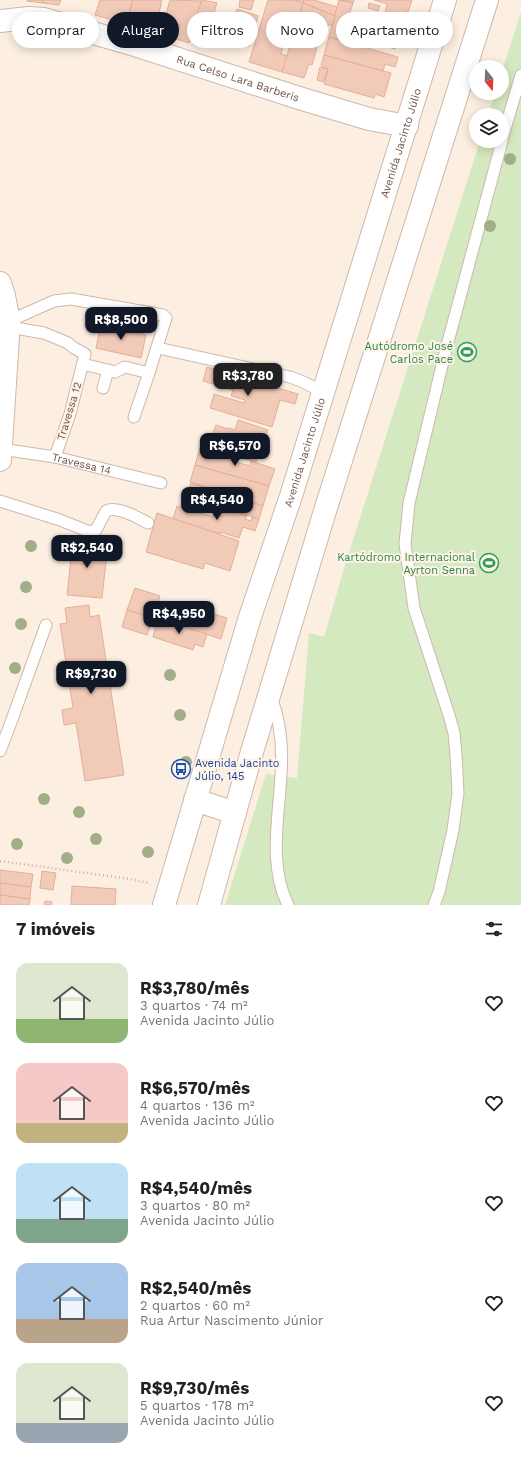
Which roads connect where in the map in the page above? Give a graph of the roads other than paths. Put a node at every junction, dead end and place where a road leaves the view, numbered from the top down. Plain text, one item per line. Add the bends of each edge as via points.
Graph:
1 (445, 0) edge
2 (487, 0) edge
3 (0, 21) edge
4 (521, 75) edge
5 (509, 116) edge
6 (407, 126) junction
7 (500, 148) edge
8 (0, 284) edge
9 (9, 324) junction
10 (158, 348) junction
11 (83, 364) junction
12 (108, 370) junction
13 (150, 373) junction
14 (103, 388) dead end
15 (323, 392) junction
16 (134, 416) dead end
17 (0, 455) edge
18 (55, 457) junction
19 (161, 483) dead end
20 (0, 501) edge
21 (148, 523) dead end
22 (46, 624) dead end
23 (270, 694) junction
24 (0, 751) edge
25 (195, 800) junction
26 (235, 813) junction
27 (166, 896) edge
28 (209, 905) edge
29 (288, 905) edge
30 (434, 905) edge

1 - 6 street, Avenida Jacinto Júlio
2 - 23 street via 325,511
3 - 6 street, Rua Celso Lara Barberis via 44,19 369,119
4 - 5 lane
6 - 15 street, Avenida Jacinto Júlio
7 - 30 lane via 445,353 409,503 405,544 414,608 449,715 456,755 458,793 454,830
8 - 9 street
9 - 10 lane via 54,301 71,299 165,316
9 - 11 lane via 44,333 68,343 85,354
9 - 17 street
10 - 13 lane
10 - 15 lane via 290,377
11 - 12 lane
11 - 18 lane, Travessa 12
12 - 13 lane via 115,372 125,367
12 - 14 lane
13 - 16 lane
15 - 25 street, Avenida Jacinto Júlio via 250,618
17 - 18 lane, Travessa 14
18 - 19 lane, Travessa 14
20 - 21 lane via 90,532 96,530 106,511 112,509
22 - 24 lane
23 - 26 street
23 - 29 lane via 280,727 282,755 276,855 279,880
25 - 26 street
25 - 27 street, Avenida Jacinto Júlio
26 - 28 street

